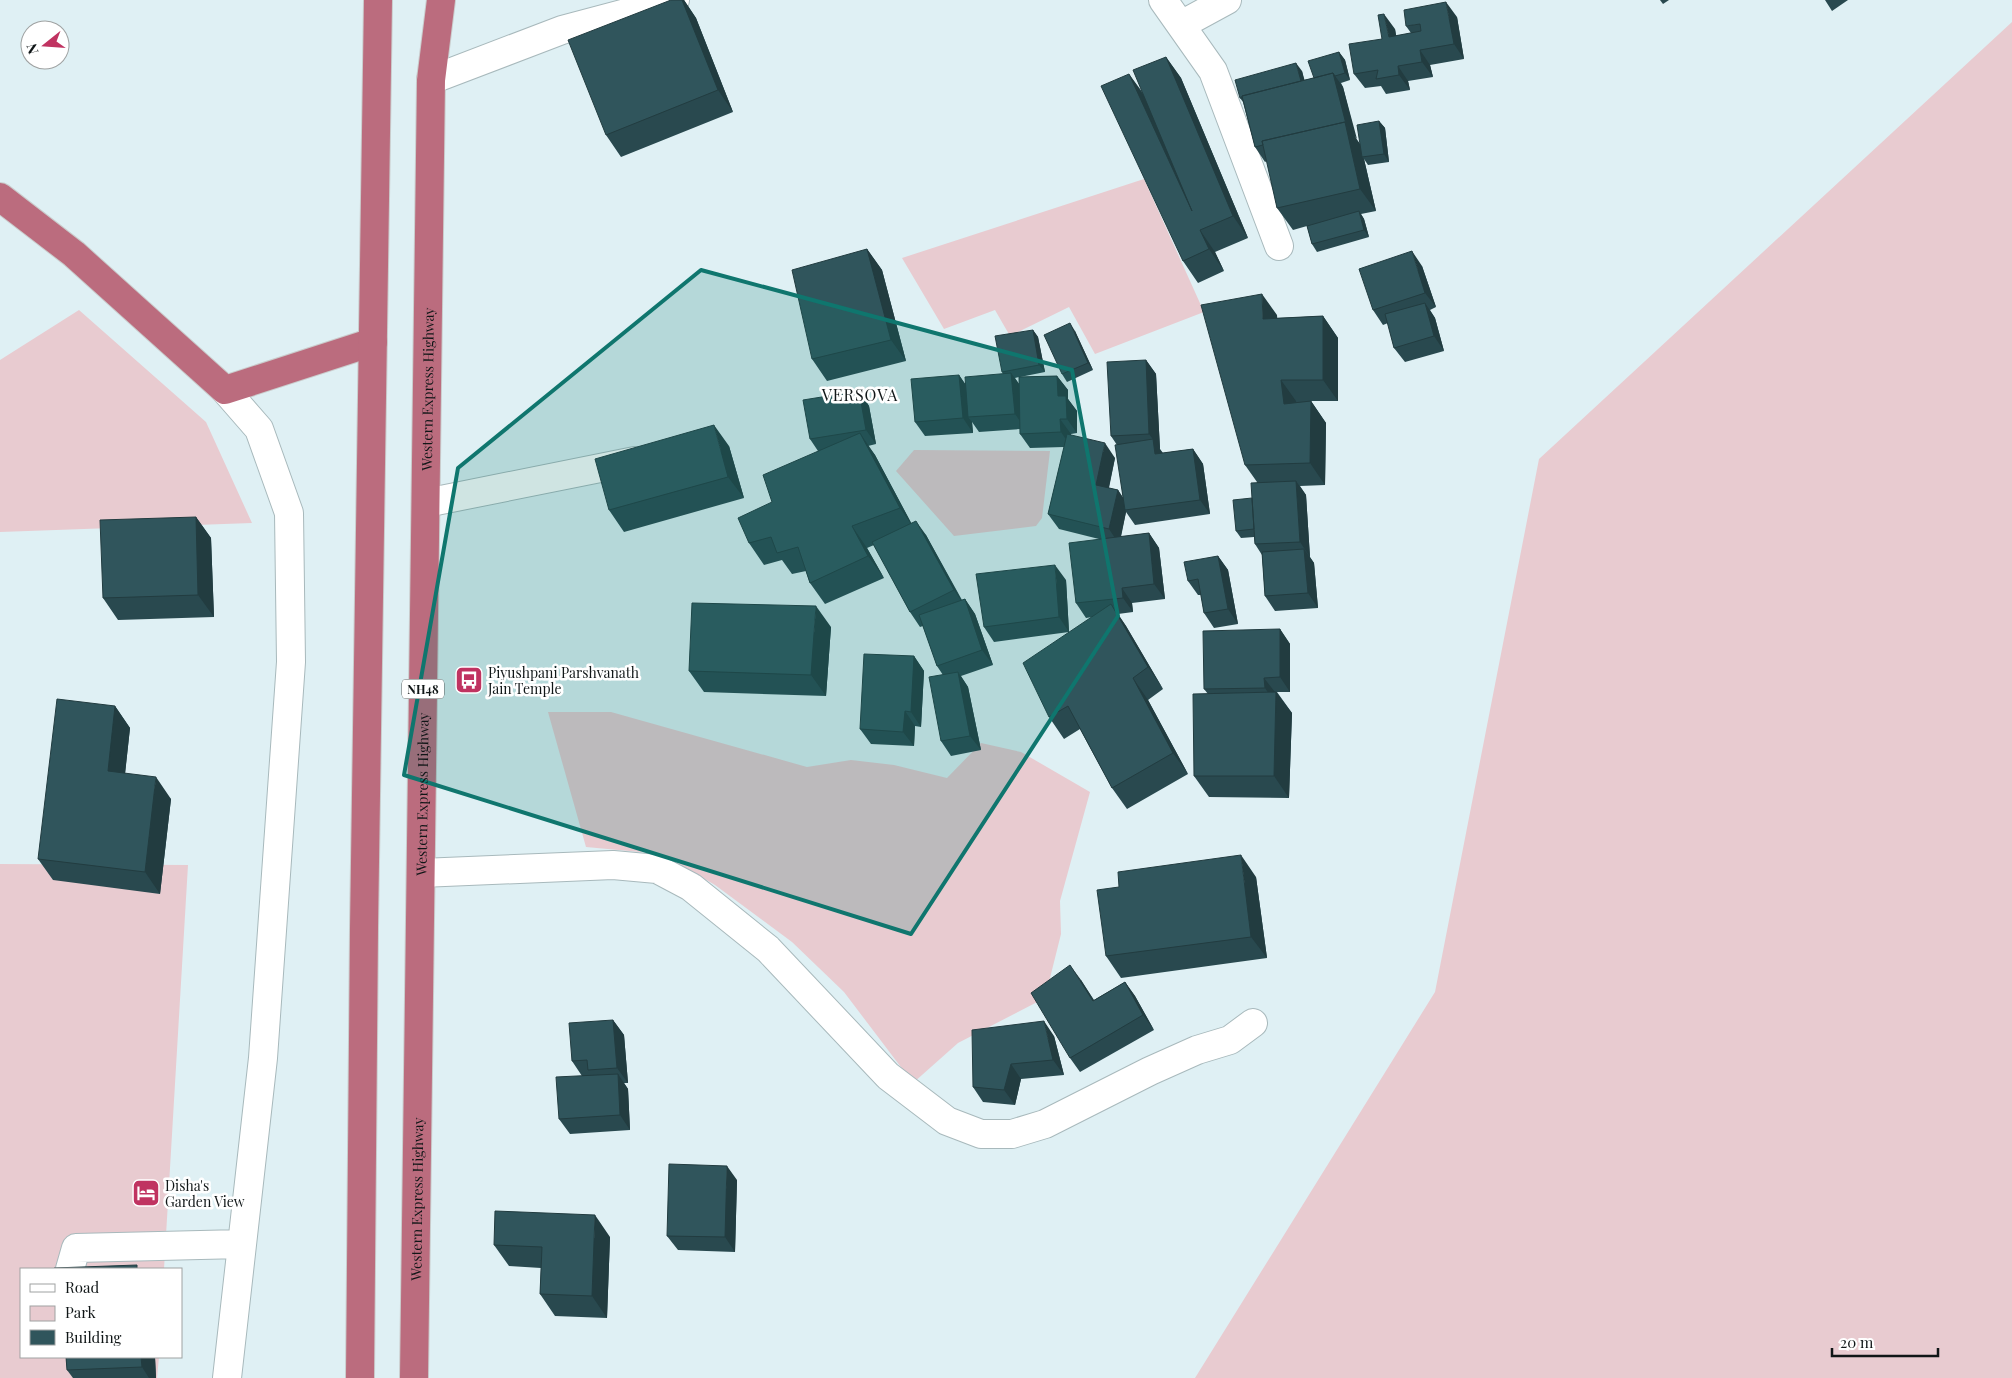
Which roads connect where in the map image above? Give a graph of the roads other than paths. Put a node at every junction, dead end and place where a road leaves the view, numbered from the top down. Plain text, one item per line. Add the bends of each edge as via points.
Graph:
1 (378, 0) edge
2 (441, 0) edge
3 (675, 0) edge
4 (1163, 0) edge
5 (1227, 0) edge
6 (1181, 25) junction
7 (431, 80) junction
8 (0, 197) edge
9 (1279, 246) dead end
10 (374, 342) junction
11 (225, 390) junction
12 (655, 457) edge
13 (426, 503) junction
14 (421, 872) junction
15 (1253, 1023) dead end
16 (242, 1244) junction
17 (70, 1268) edge
18 (227, 1378) edge
19 (360, 1378) edge
20 (414, 1378) edge

1 - 10 highway
2 - 7 highway, Western Express Highway / NH48
3 - 7 street via 562,30
4 - 6 street
5 - 6 street
6 - 9 street via 1213,71
7 - 13 highway, Western Express Highway / NH48
8 - 11 highway via 74,254
10 - 11 highway
10 - 19 highway
11 - 16 street via 259,429 289,513 290,672 263,1058
12 - 13 street
13 - 14 highway, Western Express Highway / NH48
14 - 15 street via 613,864 657,869 691,886 768,949 888,1076 947,1121 981,1134 1012,1134 1045,1124 1150,1070 1230,1040
14 - 20 highway, Western Express Highway / NH48
16 - 17 street via 76,1248
16 - 18 street

